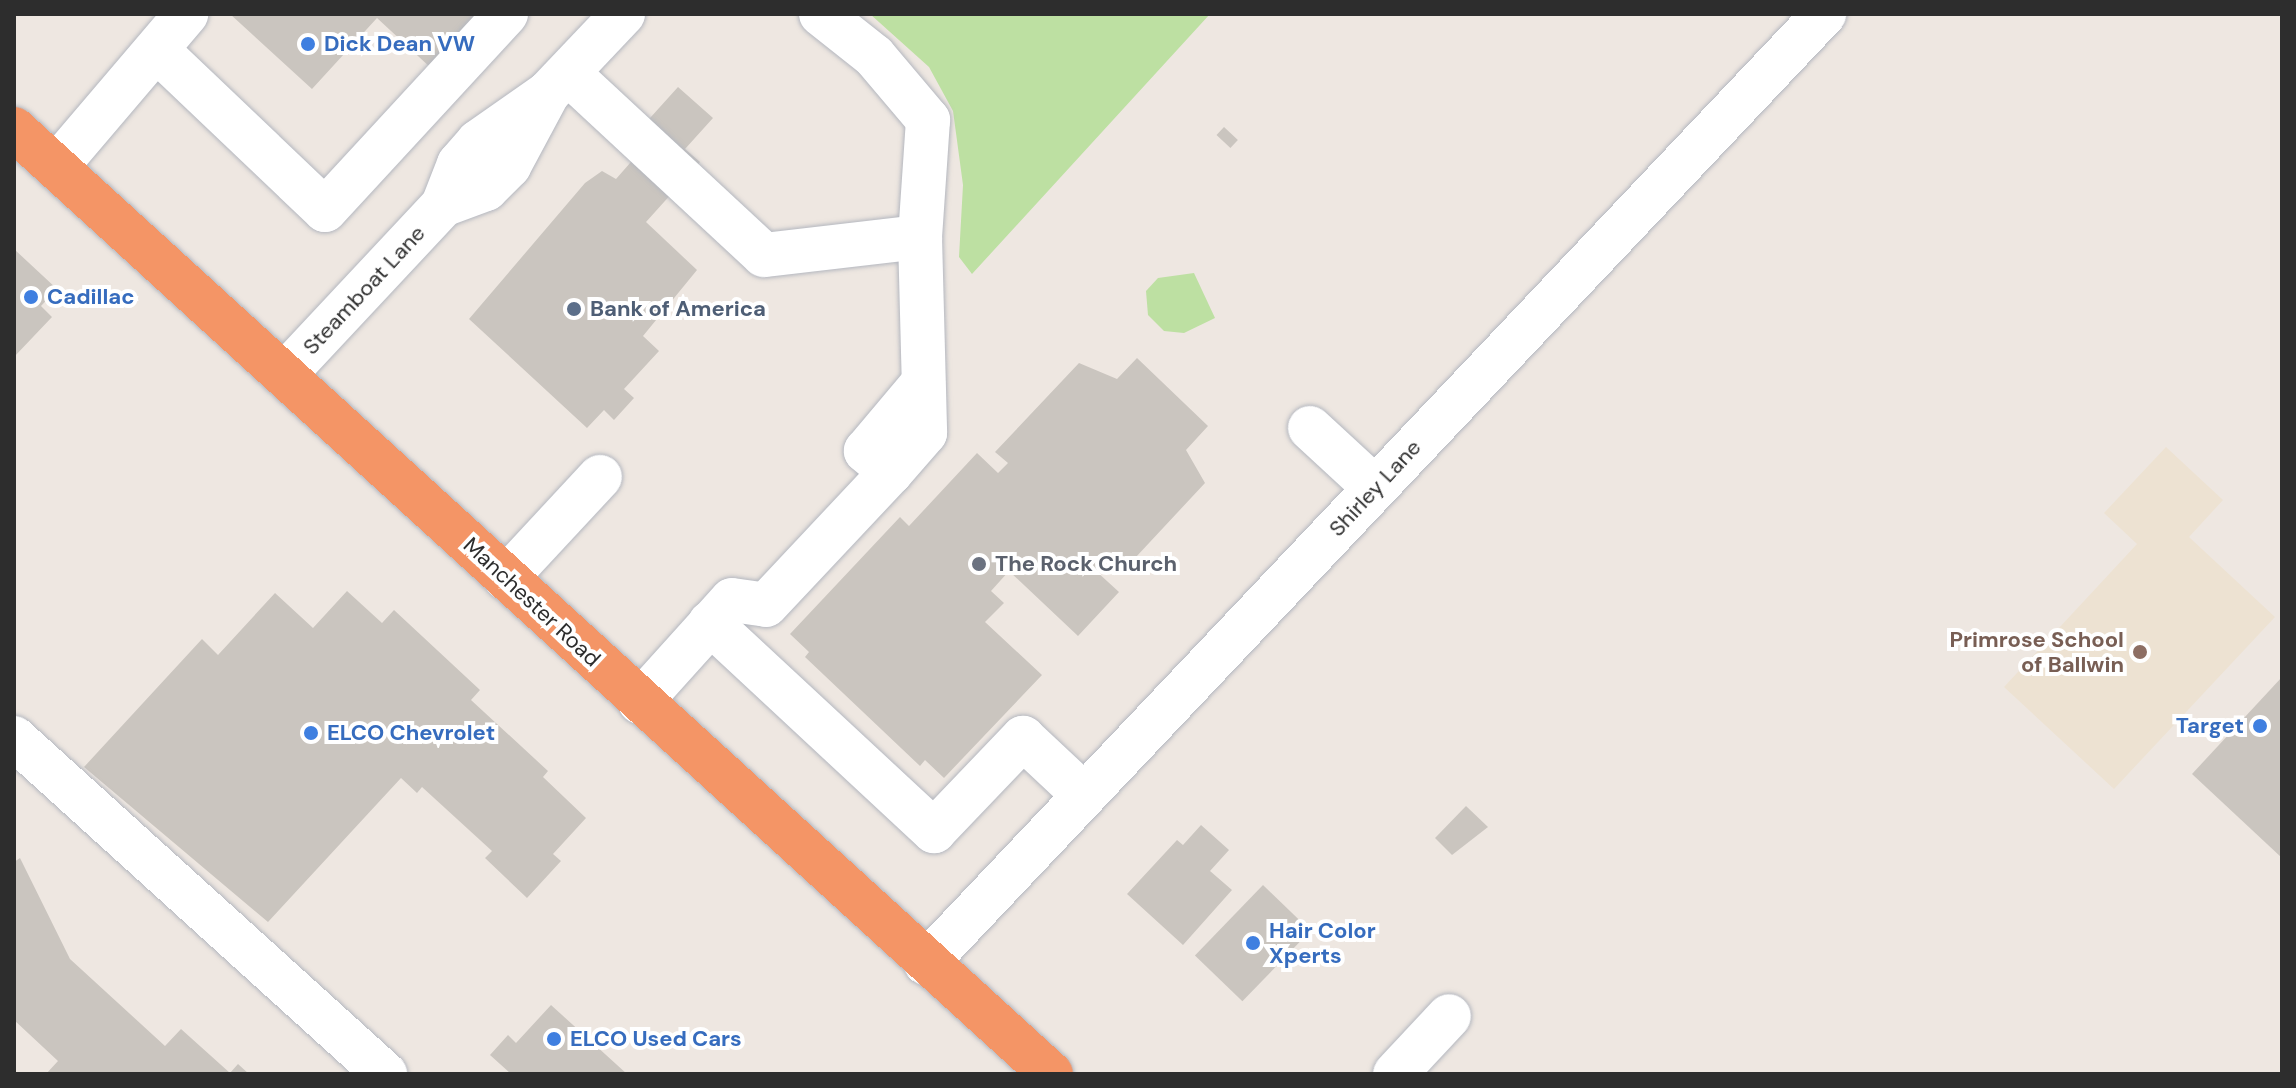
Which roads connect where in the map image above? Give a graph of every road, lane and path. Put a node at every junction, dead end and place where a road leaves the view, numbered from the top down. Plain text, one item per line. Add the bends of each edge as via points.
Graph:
1 (186, 14) edge
2 (506, 14) edge
3 (623, 14) edge
4 (821, 14) edge
5 (1824, 14) edge
6 (159, 52) junction
7 (558, 83) junction
8 (14, 129) edge
9 (56, 167) junction
10 (920, 237) junction
11 (285, 374) junction
12 (1310, 428) dead end
13 (600, 477) dead end
14 (1375, 488) junction
15 (506, 578) junction
16 (721, 611) junction
17 (640, 702) junction
18 (14, 738) edge
19 (1084, 795) junction
20 (926, 963) junction
21 (1449, 1016) dead end
22 (385, 1074) edge
23 (1051, 1074) edge
24 (1395, 1074) edge

1 - 6 street
2 - 6 street via 325,210
3 - 7 street, Steamboat Lane
4 - 10 street via 874,56 928,120
5 - 14 street, Shirley Lane
6 - 9 street
7 - 10 street via 764,255
7 - 11 street, Steamboat Lane via 509,166 486,189 443,205
8 - 9 highway, Manchester Road
9 - 11 highway, Manchester Road
10 - 16 street via 923,383 881,468 836,531 766,605
11 - 15 highway, Manchester Road
12 - 14 street
13 - 15 street
14 - 19 street, Shirley Lane
15 - 17 highway, Manchester Road
16 - 17 street
16 - 19 street via 934,831 1023,738
17 - 20 highway, Manchester Road
18 - 22 street
19 - 20 street, Shirley Lane
20 - 23 highway, Manchester Road
21 - 24 street

